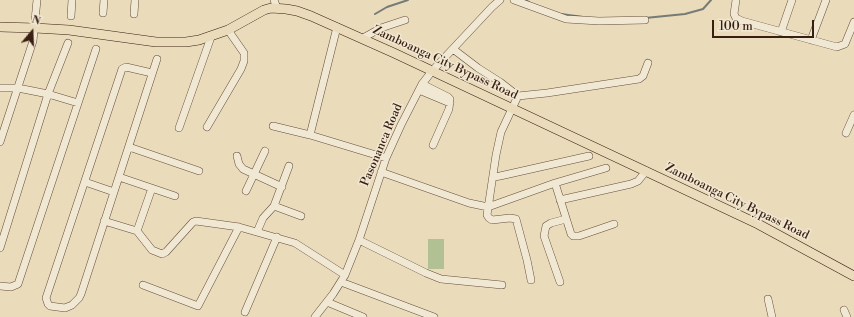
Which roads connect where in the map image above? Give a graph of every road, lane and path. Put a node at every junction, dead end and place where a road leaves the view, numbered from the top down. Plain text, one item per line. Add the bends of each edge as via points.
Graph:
1 (37, 0) edge
2 (72, 0) edge
3 (104, 0) edge
4 (135, 0) edge
5 (500, 0) edge
6 (514, 0) edge
7 (736, 0) edge
8 (792, 0) edge
9 (826, 0) edge
10 (275, 4) edge
11 (103, 13) dead end
12 (134, 14) dead end
13 (71, 16) dead end
14 (406, 20) dead end
15 (645, 20) dead end
16 (854, 22) edge
17 (0, 27) edge
18 (337, 27) junction
19 (35, 28) junction
20 (228, 30) junction
21 (781, 32) junction
22 (211, 37) junction
23 (362, 38) junction
24 (811, 40) junction
25 (68, 43) dead end
26 (96, 49) dead end
27 (453, 49) junction
28 (157, 59) dead end
29 (648, 63) dead end
30 (432, 70) junction
31 (152, 73) junction
32 (420, 87) junction
33 (0, 88) edge
34 (18, 88) junction
35 (48, 94) junction
36 (518, 96) junction
37 (78, 103) junction
38 (512, 107) junction
39 (854, 115) edge
40 (273, 126) dead end
41 (207, 127) dead end
42 (179, 128) dead end
43 (846, 133) dead end
44 (310, 135) junction
45 (0, 142) edge
46 (433, 145) dead end
47 (129, 147) junction
48 (265, 151) dead end
49 (237, 156) dead end
50 (589, 156) dead end
51 (386, 158) junction
52 (289, 166) dead end
53 (606, 168) dead end
54 (199, 171) dead end
55 (646, 171) junction
56 (381, 172) junction
57 (254, 174) junction
58 (119, 176) junction
59 (494, 177) junction
60 (85, 182) junction
61 (555, 183) junction
62 (282, 187) junction
63 (152, 188) junction
64 (246, 191) dead end
65 (114, 192) junction
66 (175, 196) dead end
67 (560, 200) junction
68 (274, 206) junction
69 (488, 206) junction
70 (300, 216) dead end
71 (566, 219) junction
72 (104, 221) junction
73 (614, 224) dead end
74 (239, 227) junction
75 (137, 232) junction
76 (257, 232) junction
77 (277, 237) junction
78 (359, 240) junction
79 (0, 248) edge
80 (345, 274) junction
81 (854, 276) edge
82 (531, 280) dead end
83 (341, 282) junction
84 (560, 282) dead end
85 (143, 285) dead end
86 (502, 285) dead end
87 (0, 286) edge
88 (768, 299) dead end
89 (327, 302) junction
90 (245, 312) dead end
91 (319, 316) edge
92 (363, 317) edge
93 (434, 317) edge
94 (772, 317) edge

1 - 19 street
2 - 13 street
3 - 11 street
4 - 12 street
5 - 27 street, Pasonanca Road
6 - 15 street via 566,19
7 - 21 street via 736,18
8 - 21 street
9 - 24 street
10 - 18 main road, Zamboanga City Bypass Road
10 - 20 main road, Zamboanga City Bypass Road
14 - 23 street
16 - 24 street via 845,44 840,47
17 - 19 main road, Zamboanga City Bypass Road
18 - 23 main road, Zamboanga City Bypass Road
18 - 44 street
19 - 22 main road, Zamboanga City Bypass Road via 70,30 156,42 186,42
19 - 34 street
20 - 22 main road, Zamboanga City Bypass Road
20 - 41 street via 244,52 244,61
21 - 24 street
22 - 42 street
23 - 30 main road, Zamboanga City Bypass Road
25 - 35 street
26 - 37 street
27 - 30 street, Pasonanca Road
27 - 36 street
28 - 31 street
29 - 36 street via 643,76 639,79
30 - 32 street, Pasonanca Road
30 - 38 main road, Zamboanga City Bypass Road
31 - 47 street
31 - 60 street via 135,68 122,69
32 - 46 street via 450,103
32 - 51 street, Pasonanca Road
33 - 34 street
34 - 35 street
34 - 45 street
35 - 37 street
35 - 79 street
36 - 38 street
37 - 87 street via 18,284 11,287
38 - 55 main road, Zamboanga City Bypass Road
38 - 59 street via 501,132
39 - 43 street
40 - 44 street
44 - 51 street
47 - 54 street
47 - 58 street
48 - 57 street
49 - 57 street via 240,167
50 - 59 street
51 - 56 street, Pasonanca Road
52 - 62 street
53 - 61 street
55 - 67 street via 638,181 631,184
55 - 81 main road, Zamboanga City Bypass Road via 758,224
56 - 69 street via 469,203
56 - 78 street, Pasonanca Road
57 - 62 street
57 - 64 street
58 - 63 street
58 - 65 street
59 - 69 street
60 - 65 street
60 - 72 street via 46,298 50,306 66,308 79,298
61 - 67 street
61 - 69 street
62 - 68 street
63 - 66 street
63 - 75 street
65 - 72 street
67 - 71 street
68 - 70 street
68 - 76 street via 263,218
69 - 82 street via 487,215 492,220 516,219
71 - 73 street via 571,234 575,236
71 - 84 street via 546,226 544,236
72 - 75 street
74 - 75 street via 193,222 162,254 152,250
74 - 76 street
74 - 85 street via 198,306
76 - 77 street
77 - 80 street via 303,247
77 - 90 street
78 - 80 street, Pasonanca Road
78 - 86 street via 441,278
80 - 83 street, Pasonanca Road
83 - 89 street, Pasonanca Road
83 - 93 street
88 - 94 street
89 - 91 street, Pasonanca Road
89 - 92 street

